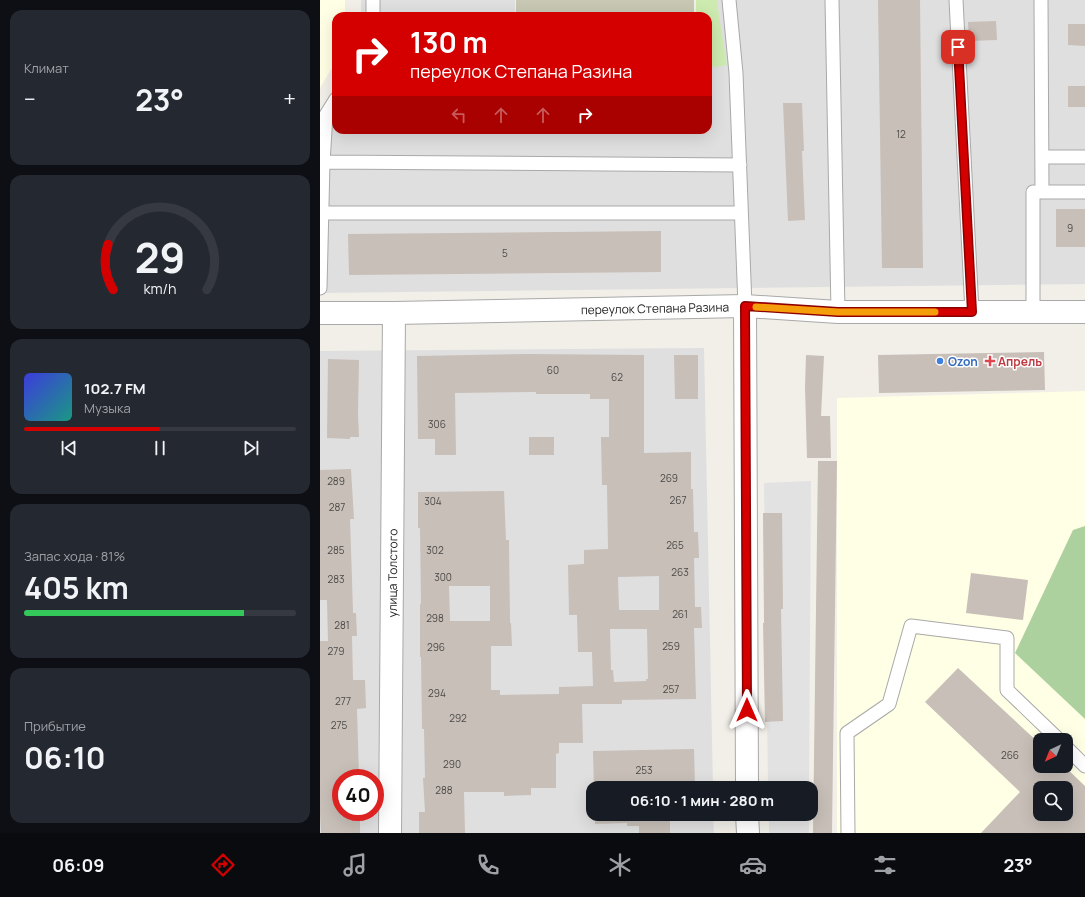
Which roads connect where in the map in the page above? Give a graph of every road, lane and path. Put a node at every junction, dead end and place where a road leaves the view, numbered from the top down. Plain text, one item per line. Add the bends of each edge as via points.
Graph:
1 (373, 0) edge
2 (729, 0) edge
3 (832, 0) edge
4 (956, 0) edge
5 (1042, 0) edge
6 (373, 12) edge
7 (332, 105) edge
8 (1042, 157) junction
9 (1085, 157) edge
10 (324, 162) junction
11 (740, 164) junction
12 (1042, 192) junction
13 (1085, 192) edge
14 (321, 213) edge
15 (741, 213) junction
16 (320, 288) edge
17 (745, 306) junction
18 (838, 312) junction
19 (972, 312) junction
20 (1033, 312) junction
21 (1085, 312) edge
22 (320, 313) edge
23 (394, 313) junction
24 (1052, 733) edge
25 (1073, 754) edge
26 (1085, 766) edge
27 (747, 781) edge
28 (748, 821) edge
29 (390, 833) edge
30 (748, 833) edge
31 (848, 833) edge

1 - 6 lane
2 - 11 lane via 736,73
3 - 18 lane
4 - 19 lane
5 - 8 lane
7 - 10 lane via 326,115
8 - 9 lane
8 - 12 lane
10 - 11 lane
10 - 14 lane
11 - 15 lane
12 - 13 lane
12 - 20 lane via 1033,192
14 - 15 lane
14 - 16 lane
15 - 17 lane
17 - 18 street, переулок Степана Разина
17 - 23 street, переулок Степана Разина
17 - 27 street
18 - 19 street, переулок Степана Разина
19 - 20 street, переулок Степана Разина
20 - 21 street, переулок Степана Разина
22 - 23 street, переулок Степана Разина
23 - 29 street, улица Толстого
24 - 31 lane via 1007,690 1007,638 911,626 889,704 847,732
25 - 26 lane
28 - 30 street

